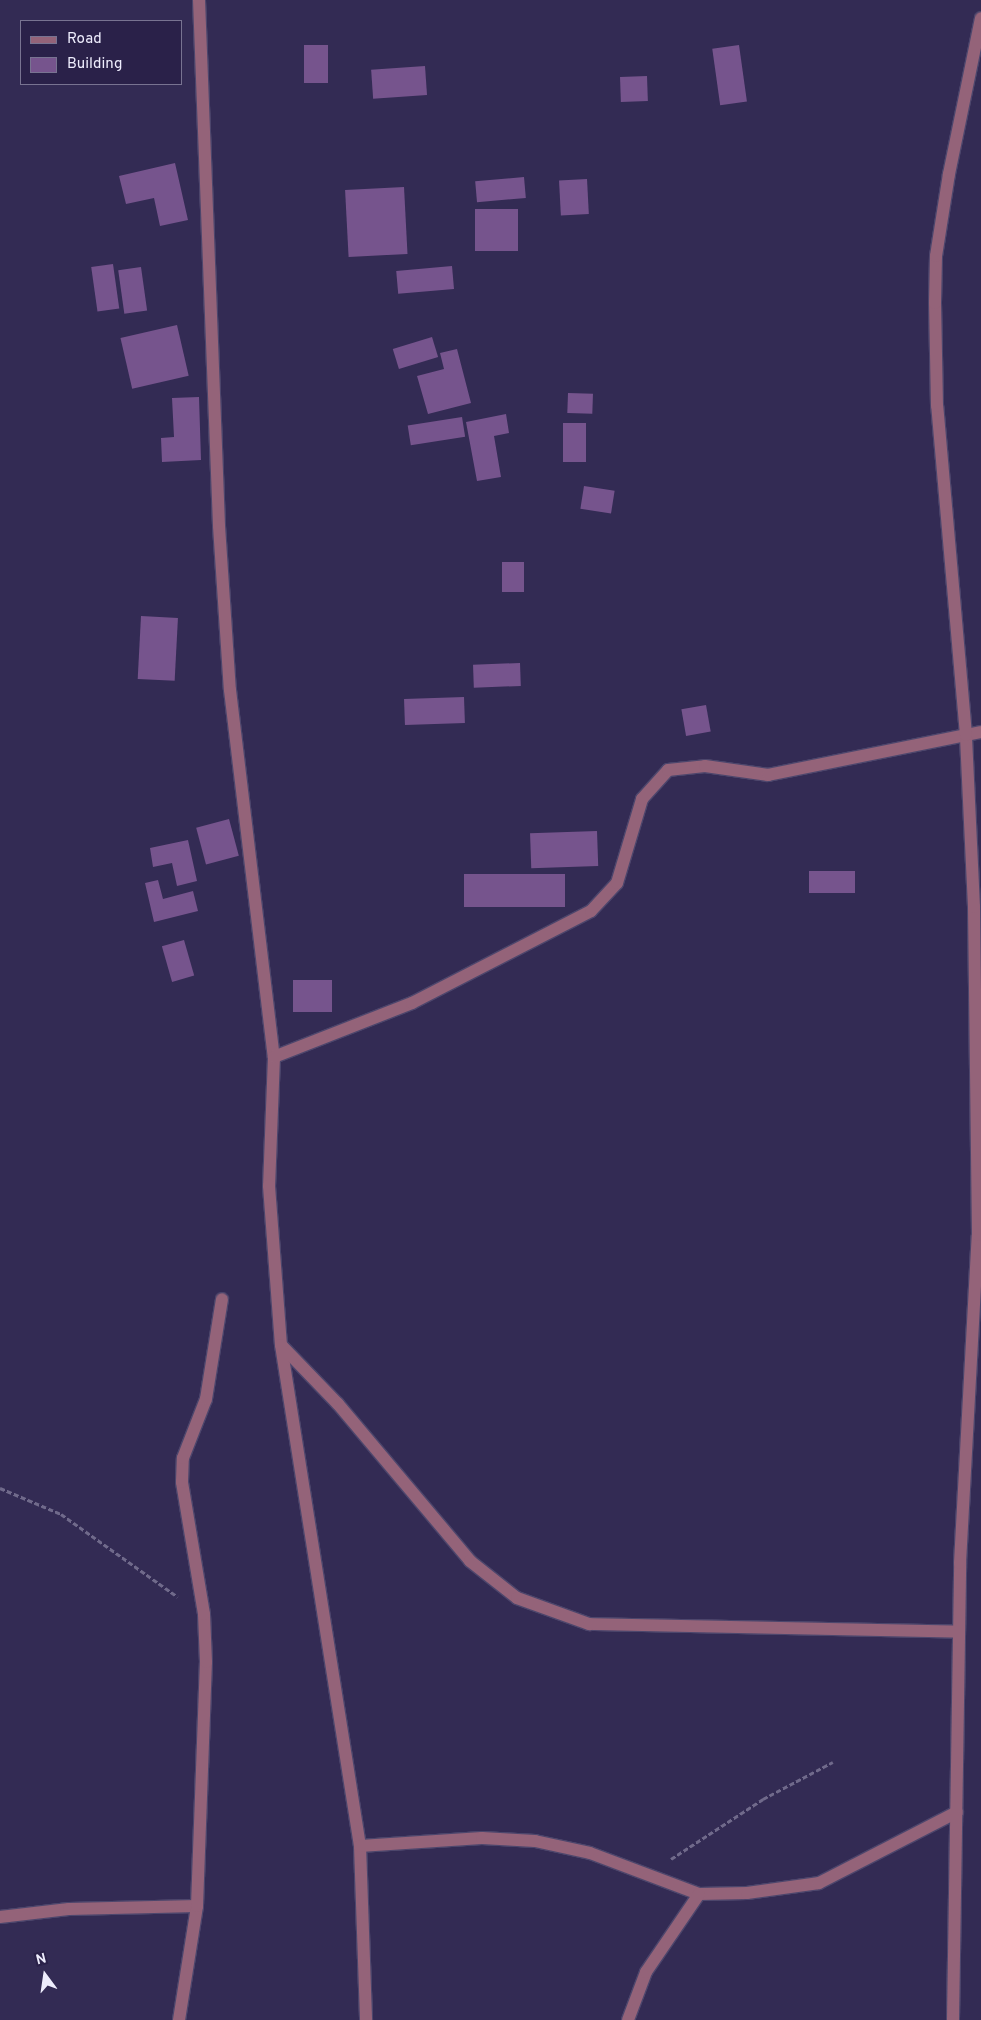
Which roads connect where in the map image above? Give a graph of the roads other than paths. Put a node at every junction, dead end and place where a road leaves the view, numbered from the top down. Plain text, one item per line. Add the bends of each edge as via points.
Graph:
1 (199, 0) edge
2 (981, 18) edge
3 (981, 732) edge
4 (966, 735) junction
5 (274, 1057) junction
6 (222, 1299) dead end
7 (281, 1345) junction
8 (958, 1632) junction
9 (957, 1812) junction
10 (360, 1846) junction
11 (699, 1894) junction
12 (197, 1906) junction
13 (0, 1917) edge
14 (179, 2020) edge
15 (366, 2020) edge
16 (628, 2020) edge
17 (953, 2020) edge

1 - 5 street via 211,354 230,690
2 - 4 street via 949,174 936,256 935,303 937,406
3 - 4 street
4 - 5 street via 768,775 705,766 668,770 642,799 617,883 591,911 412,1003
4 - 8 street via 974,907 978,1235
5 - 7 street via 269,1186
6 - 12 street via 214,1366 182,1466 204,1614 205,1738
7 - 8 street via 338,1404 470,1561 517,1598 588,1624
7 - 10 street
8 - 9 street
9 - 11 street via 818,1883 787,1891
9 - 17 street
10 - 11 street via 482,1838 535,1841 590,1853 642,1876
10 - 15 street
11 - 16 street via 650,1965
12 - 13 street via 69,1909
12 - 14 street

